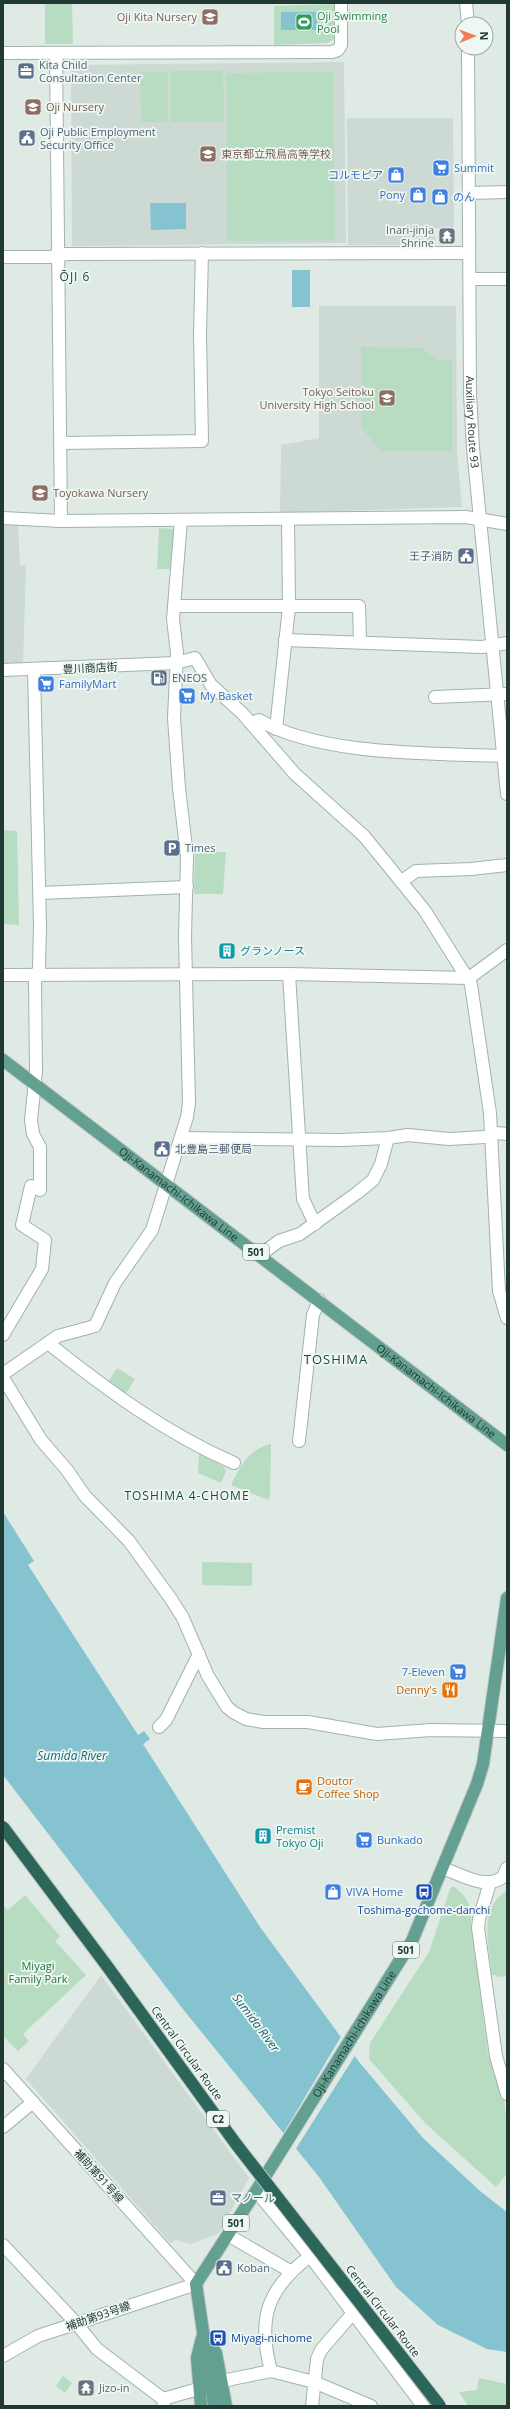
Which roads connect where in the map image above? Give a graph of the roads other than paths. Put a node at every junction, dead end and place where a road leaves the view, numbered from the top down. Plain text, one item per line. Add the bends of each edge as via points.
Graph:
1 (341, 3) edge
2 (466, 3) edge
3 (467, 16) edge
4 (3, 53) edge
5 (56, 53) junction
6 (468, 56) edge
7 (507, 192) edge
8 (469, 193) junction
9 (470, 253) junction
10 (202, 254) junction
11 (59, 255) junction
12 (3, 258) edge
13 (470, 279) junction
14 (507, 279) edge
15 (60, 443) junction
16 (3, 518) edge
17 (288, 519) junction
18 (480, 519) junction
19 (181, 520) junction
20 (61, 521) junction
21 (507, 524) edge
22 (174, 606) junction
23 (288, 607) junction
24 (285, 640) junction
25 (360, 641) junction
26 (507, 643) edge
27 (492, 646) junction
28 (176, 663) junction
29 (3, 670) edge
30 (34, 670) junction
31 (502, 694) edge
32 (435, 697) dead end
33 (251, 723) junction
34 (504, 728) edge
35 (276, 729) junction
36 (503, 756) junction
37 (507, 794) edge
38 (507, 865) edge
39 (402, 881) junction
40 (187, 887) junction
41 (40, 893) junction
42 (507, 950) edge
43 (186, 973) junction
44 (289, 974) junction
45 (3, 975) edge
46 (37, 975) junction
47 (469, 978) junction
48 (3, 1060) edge
49 (33, 1083) junction
50 (507, 1134) edge
51 (492, 1135) junction
52 (181, 1138) junction
53 (388, 1138) junction
54 (299, 1140) junction
55 (166, 1183) junction
56 (315, 1224) junction
57 (260, 1255) junction
58 (320, 1300) junction
59 (507, 1318) edge
60 (3, 1335) edge
61 (48, 1343) junction
62 (3, 1374) edge
63 (3, 1378) edge
64 (299, 1441) dead end
65 (507, 1445) edge
66 (234, 1463) dead end
67 (507, 1598) edge
68 (199, 1654) junction
69 (159, 1727) dead end
70 (489, 1730) junction
71 (507, 1731) edge
72 (3, 1827) edge
73 (3, 1834) edge
74 (443, 1868) junction
75 (507, 1868) edge
76 (490, 1883) junction
77 (3, 2069) edge
78 (507, 2094) edge
79 (33, 2102) junction
80 (3, 2127) edge
81 (256, 2191) junction
82 (228, 2235) junction
83 (3, 2245) edge
84 (310, 2256) junction
85 (290, 2271) junction
86 (196, 2284) junction
87 (353, 2313) junction
88 (76, 2323) junction
89 (203, 2332) junction
90 (3, 2356) edge
91 (271, 2371) junction
92 (222, 2381) junction
93 (314, 2382) junction
94 (198, 2389) junction
95 (163, 2403) edge
96 (201, 2406) edge
97 (214, 2406) edge
98 (226, 2406) edge
99 (312, 2406) edge
100 (371, 2406) edge
101 (423, 2406) edge
102 (434, 2406) edge
103 (441, 2406) edge
104 (447, 2406) edge

1 - 5 street via 341,44 338,50 332,52
2 - 3 street
4 - 5 street
5 - 11 street
6 - 8 street, Auxiliary Route 93
7 - 8 street
8 - 9 street, Auxiliary Route 93
9 - 10 street
9 - 13 street, Auxiliary Route 93
10 - 11 street
10 - 15 street via 202,441
11 - 12 street
11 - 15 street
13 - 14 street
13 - 18 street, Auxiliary Route 93 via 470,394
15 - 20 street
16 - 20 street
17 - 18 street
17 - 19 street
17 - 23 street
18 - 21 street
18 - 27 street, Auxiliary Route 93
19 - 20 street
19 - 22 street
22 - 23 street
22 - 28 street
23 - 24 street
23 - 25 street via 359,606
24 - 25 street
24 - 35 street
25 - 27 street via 377,644
26 - 27 street
27 - 31 street, Auxiliary Route 93
28 - 30 street, 豊川商店街
28 - 33 street, 豊川商店街 via 195,658 211,685
28 - 40 street via 174,718 187,856
29 - 30 street, 豊川商店街
30 - 41 street
31 - 32 street
31 - 34 street, Auxiliary Route 93
33 - 35 street via 258,720
33 - 39 street via 295,774 364,836
34 - 36 street, Auxiliary Route 93
35 - 36 street via 298,738 344,746
36 - 37 street, Auxiliary Route 93
38 - 39 street via 471,870 416,872
39 - 47 street
40 - 41 street
40 - 43 street
41 - 46 street
42 - 47 street
43 - 44 street
43 - 46 street
43 - 52 street via 190,1090 187,1117
44 - 47 street
44 - 54 street
45 - 46 street
46 - 49 street via 36,1072
47 - 51 street
48 - 49 main road, Oji-Kanamachi-Ichikawa Line / 501
49 - 55 main road, Oji-Kanamachi-Ichikawa Line / 501
49 - 60 street via 31,1120 33,1134 40,1147 40,1190 31,1186 22,1225 45,1240 42,1269
50 - 51 street
51 - 53 street via 485,1138 449,1139 408,1135
51 - 59 street via 499,1291
52 - 54 street
52 - 55 street
53 - 54 street
53 - 56 street via 381,1164 373,1180
54 - 56 street via 302,1199
55 - 57 main road, Oji-Kanamachi-Ichikawa Line / 501
55 - 61 street via 152,1230 115,1283 95,1326 58,1336
56 - 57 street via 300,1234 278,1241
57 - 58 main road, Oji-Kanamachi-Ichikawa Line / 501
58 - 64 street via 313,1315
58 - 65 main road, Oji-Kanamachi-Ichikawa Line / 501
61 - 62 street
61 - 66 street via 100,1385 164,1427 198,1447
63 - 68 street via 41,1440 85,1496 128,1541 171,1599 183,1618
67 - 70 main road, Oji-Kanamachi-Ichikawa Line / 501
68 - 69 street via 166,1720
68 - 70 street via 208,1676 227,1706 246,1719 263,1722 308,1722 377,1734 431,1730
70 - 71 street
70 - 74 main road, Oji-Kanamachi-Ichikawa Line / 501 via 477,1784
72 - 103 highway, Central Circular Route / C2, bridge via 236,2144
73 - 102 highway, Central Circular Route / C2 via 104,1967 183,2080
74 - 76 street
74 - 81 main road, Oji-Kanamachi-Ichikawa Line / 501 via 412,1941
75 - 76 street via 503,1877
76 - 78 street via 478,1928 496,2056
77 - 79 street, 補助第91号線
79 - 80 street
79 - 86 street, 補助第91号線
81 - 82 main road, Oji-Kanamachi-Ichikawa Line / 501
81 - 84 street
82 - 85 street
82 - 86 main road, Oji-Kanamachi-Ichikawa Line / 501
83 - 88 street
84 - 85 street
84 - 87 street
85 - 91 street via 274,2292 265,2323 264,2345
86 - 88 street, 補助第93号線
86 - 89 main road
87 - 93 street via 322,2350 317,2359
87 - 101 street
88 - 90 street, 補助第93号線 via 25,2342
88 - 95 street via 97,2349
89 - 92 main road via 216,2353
89 - 94 main road via 197,2358
89 - 97 main road
91 - 92 street
91 - 93 street
92 - 98 main road
93 - 99 street
93 - 100 street
94 - 95 street
94 - 96 main road
103 - 104 street

